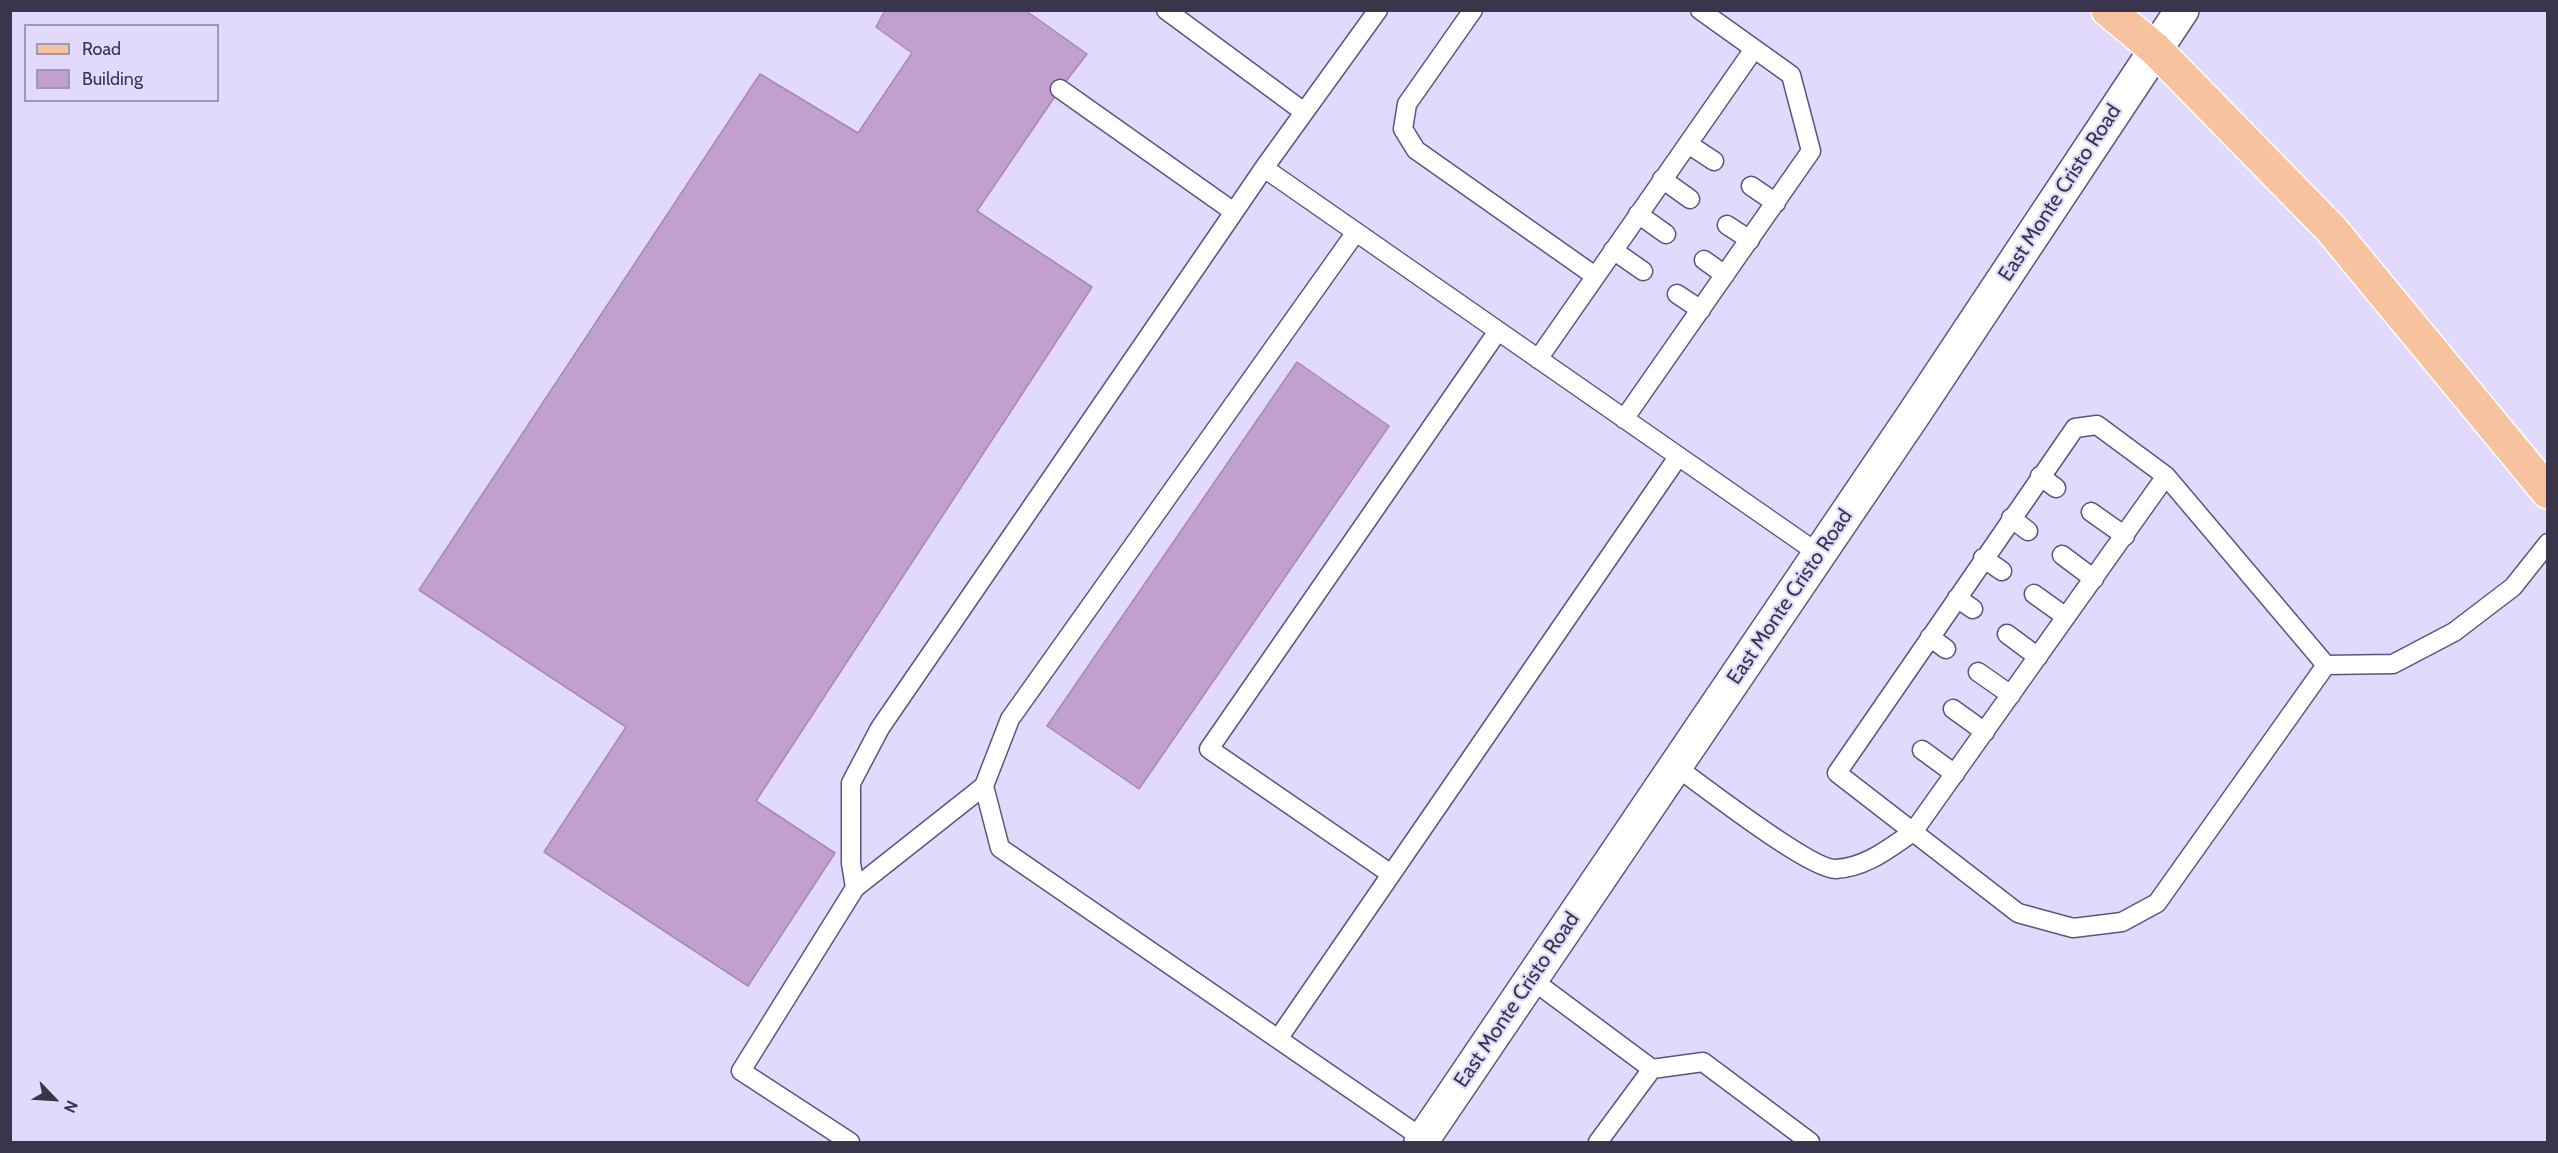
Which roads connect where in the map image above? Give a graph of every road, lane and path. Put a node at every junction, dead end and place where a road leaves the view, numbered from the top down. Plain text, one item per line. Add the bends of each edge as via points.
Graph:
1 (1166, 10) edge
2 (1378, 10) edge
3 (1473, 10) edge
4 (1700, 10) edge
5 (2108, 10) edge
6 (2182, 10) edge
7 (1754, 49) junction
8 (2155, 50) junction
9 (1060, 89) dead end
10 (1304, 112) junction
11 (1688, 144) junction
12 (1714, 161) dead end
13 (1264, 168) junction
14 (1662, 179) junction
15 (1751, 186) dead end
16 (1690, 199) dead end
17 (1776, 203) junction
18 (1234, 212) junction
19 (1638, 214) junction
20 (1727, 225) dead end
21 (1356, 232) junction
22 (1666, 234) dead end
23 (1750, 240) junction
24 (1613, 250) junction
25 (1704, 260) dead end
26 (1643, 270) dead end
27 (1725, 275) junction
28 (1595, 276) junction
29 (1677, 294) dead end
30 (1701, 310) junction
31 (1498, 331) junction
32 (1538, 359) junction
33 (1624, 419) junction
34 (1678, 457) junction
35 (2040, 476) junction
36 (2166, 476) junction
37 (2056, 488) dead end
38 (2547, 492) edge
39 (2091, 512) dead end
40 (2011, 518) junction
41 (2028, 531) dead end
42 (2125, 536) junction
43 (2547, 543) edge
44 (1819, 554) junction
45 (2062, 555) dead end
46 (1983, 558) junction
47 (2002, 572) dead end
48 (2094, 579) junction
49 (2034, 594) dead end
50 (1957, 598) junction
51 (1973, 609) dead end
52 (2066, 617) junction
53 (2007, 634) dead end
54 (1930, 637) junction
55 (1946, 649) dead end
56 (2038, 657) junction
57 (2326, 666) junction
58 (1978, 672) dead end
59 (2011, 695) junction
60 (1953, 709) dead end
61 (1985, 732) junction
62 (1922, 750) dead end
63 (1676, 766) junction
64 (1955, 774) junction
65 (984, 786) junction
66 (1913, 832) junction
67 (1391, 874) junction
68 (855, 888) junction
69 (1531, 979) junction
70 (1278, 1039) junction
71 (1652, 1069) junction
72 (1424, 1141) edge
73 (850, 1143) edge
74 (1598, 1143) edge
75 (1810, 1143) edge

1 - 10 lane
2 - 10 lane
3 - 28 lane via 1407,104 1403,129 1416,150
4 - 7 lane
5 - 8 main road
6 - 8 main road, East Monte Cristo Road
7 - 11 lane
7 - 17 lane via 1791,75 1811,151
8 - 38 main road via 2331,229
8 - 44 main road, East Monte Cristo Road
9 - 18 lane
10 - 13 lane
11 - 12 lane
11 - 14 lane
13 - 18 lane
13 - 21 lane
14 - 16 lane
14 - 19 lane
15 - 17 lane
17 - 23 lane
18 - 68 lane via 880,728 851,783 851,863
19 - 22 lane
19 - 24 lane
20 - 23 lane
21 - 31 lane
21 - 65 lane via 1010,719
23 - 27 lane
24 - 26 lane
24 - 28 lane
25 - 27 lane
27 - 30 lane
28 - 32 lane
29 - 30 lane
30 - 33 lane
31 - 32 lane
31 - 67 lane via 1209,749
32 - 33 lane
33 - 34 lane
34 - 44 lane
34 - 67 lane
35 - 36 lane via 2075,428 2097,425
35 - 37 lane
35 - 40 lane
36 - 42 lane
36 - 57 lane
39 - 42 lane
40 - 41 lane
40 - 46 lane
42 - 48 lane
43 - 57 lane via 2513,587 2454,632 2393,664
44 - 63 main road, East Monte Cristo Road
45 - 48 lane
46 - 47 lane
46 - 50 lane
48 - 52 lane
49 - 52 lane
50 - 51 lane
50 - 54 lane
52 - 56 lane
53 - 56 lane
54 - 55 lane
54 - 66 lane via 1912,680 1882,722 1837,772
56 - 59 lane
57 - 66 lane via 2157,903 2122,922 2073,928 2018,913
58 - 59 lane
59 - 61 lane
60 - 61 lane
61 - 64 lane
62 - 64 lane
63 - 66 lane via 1809,859 1834,869 1868,862
63 - 69 main road, East Monte Cristo Road
64 - 66 lane
65 - 68 lane
65 - 70 lane via 1000,848
67 - 70 lane
68 - 73 lane via 741,1071
69 - 71 lane
69 - 72 main road, East Monte Cristo Road
70 - 72 lane
71 - 74 lane
71 - 75 lane via 1703,1062

